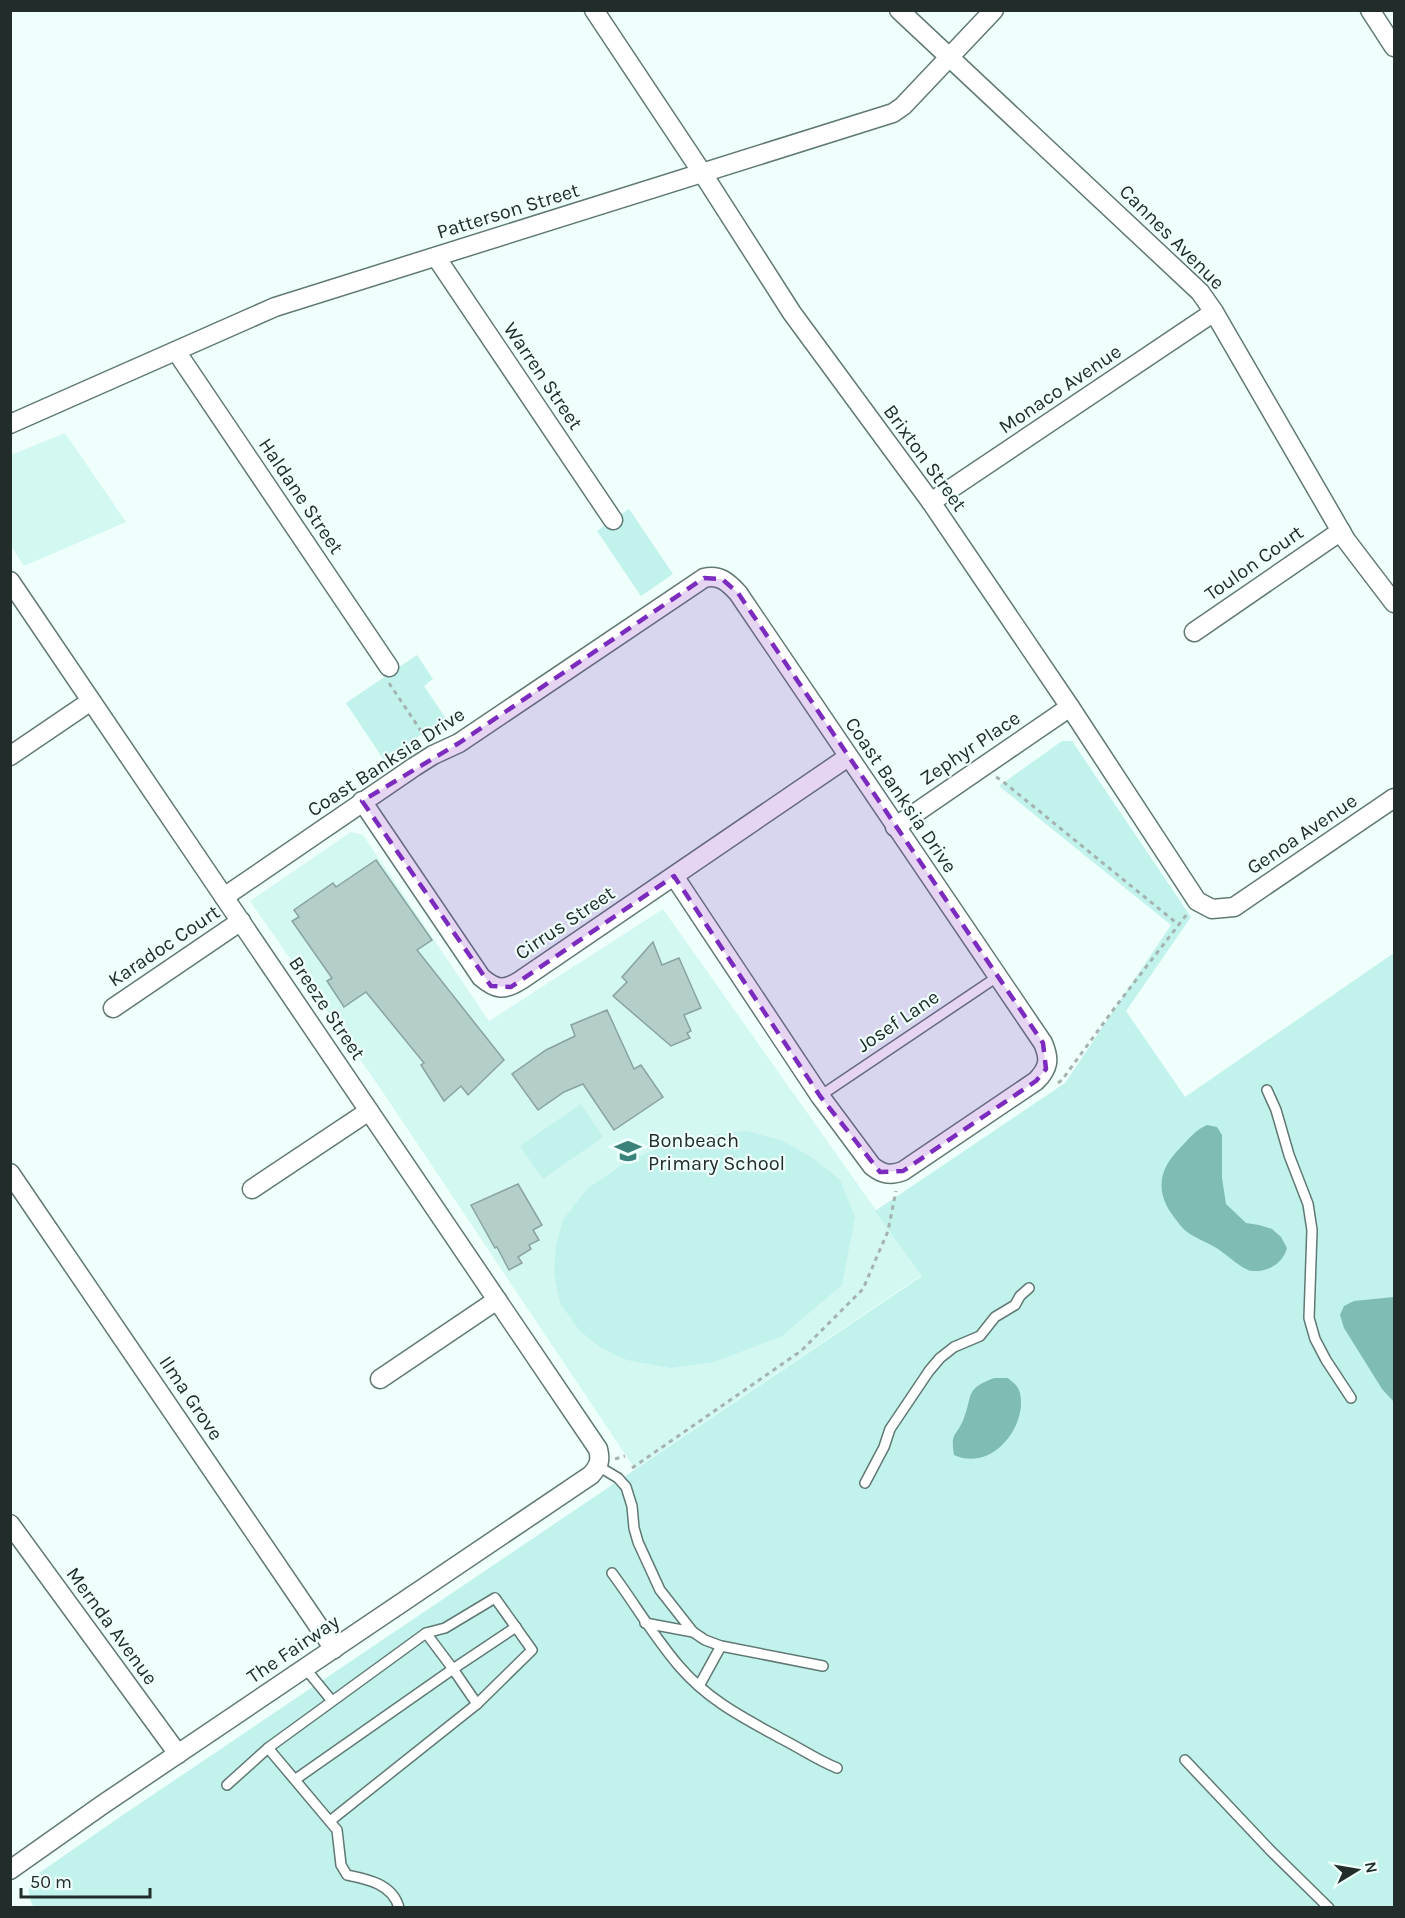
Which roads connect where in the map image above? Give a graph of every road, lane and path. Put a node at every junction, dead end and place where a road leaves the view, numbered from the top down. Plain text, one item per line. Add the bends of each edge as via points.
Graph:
1 (594, 10) edge
2 (899, 10) edge
3 (994, 10) edge
4 (1370, 10) edge
5 (1395, 47) edge
6 (950, 57) junction
7 (703, 174) junction
8 (436, 257) junction
9 (1214, 312) junction
10 (176, 351) junction
11 (10, 424) edge
12 (930, 502) junction
13 (613, 520) dead end
14 (1341, 531) junction
15 (10, 581) edge
16 (1395, 603) edge
17 (1194, 632) dead end
18 (389, 667) joint
19 (92, 701) junction
20 (1070, 707) junction
21 (434, 755) junction
22 (10, 756) edge
23 (848, 757) junction
24 (979, 770) junction
25 (1395, 798) edge
26 (363, 801) junction
27 (896, 827) junction
28 (674, 876) junction
29 (225, 897) junction
30 (1197, 901) junction
31 (241, 921) junction
32 (1179, 925) junction
33 (998, 976) junction
34 (113, 1008) dead end
35 (1053, 1087) dead end
36 (1267, 1090) dead end
37 (820, 1096) junction
38 (369, 1111) junction
39 (10, 1173) edge
40 (252, 1189) dead end
41 (896, 1190) dead end
42 (1029, 1288) dead end
43 (497, 1300) junction
44 (380, 1379) dead end
45 (1351, 1398) dead end
46 (598, 1465) junction
47 (632, 1468) dead end
48 (866, 1483) dead end
49 (10, 1524) edge
50 (612, 1573) dead end
51 (645, 1623) junction
52 (516, 1626) junction
53 (693, 1632) junction
54 (426, 1633) junction
55 (722, 1646) junction
56 (334, 1649) junction
57 (823, 1666) dead end
58 (305, 1668) junction
59 (453, 1669) junction
60 (699, 1686) junction
61 (332, 1701) junction
62 (477, 1704) junction
63 (268, 1748) junction
64 (178, 1754) junction
65 (1185, 1760) dead end
66 (837, 1768) dead end
67 (296, 1779) junction
68 (227, 1785) dead end
69 (330, 1821) junction
70 (10, 1870) edge
71 (399, 1908) edge
72 (1329, 1908) edge

1 - 7 street, Brixton Street
2 - 6 street, Cannes Avenue
3 - 6 street, Patterson Street
4 - 5 street
6 - 7 street, Patterson Street via 893,113
6 - 9 street, Cannes Avenue via 1186,278
7 - 8 street, Patterson Street
7 - 12 street, Brixton Street via 792,313
8 - 10 street, Patterson Street via 275,307
8 - 13 street, Warren Street
9 - 12 street, Monaco Avenue
9 - 14 street, Cannes Avenue
10 - 11 street, Patterson Street
10 - 18 street, Haldane Street
12 - 20 street, Brixton Street
14 - 16 street, Cannes Avenue
14 - 17 street, Toulon Court
15 - 19 street, Breeze Street
18 - 21 path via 388,681
19 - 22 street
19 - 29 street, Breeze Street
20 - 24 street, Zephyr Place
20 - 30 street, Brixton Street
21 - 23 street, Coast Banksia Drive via 459,744 710,576 729,583 738,593
21 - 26 street, Coast Banksia Drive
23 - 27 street, Coast Banksia Drive
23 - 28 street, Cirrus Street
24 - 27 street, Zephyr Place
24 - 32 path via 1001,780
25 - 30 street, Genoa Avenue via 1234,907 1212,909
26 - 28 street, Cirrus Street via 481,977 491,986 511,987
26 - 29 street, Coast Banksia Drive
27 - 33 street, Coast Banksia Drive
28 - 37 street, Coast Banksia Drive
29 - 31 street, Breeze Street
30 - 32 path
31 - 34 street, Karadoc Court
31 - 38 street, Breeze Street
32 - 35 path
33 - 37 lane, Josef Lane
33 - 37 street, Coast Banksia Drive via 1042,1042 1049,1062 1046,1069 1036,1081 903,1171 888,1174 872,1166
36 - 45 lane via 1308,1204 1312,1230 1309,1318 1326,1360
38 - 40 street
38 - 43 street, Breeze Street
39 - 56 street, Ilma Grove
41 - 47 path via 888,1231 863,1289 801,1351
42 - 48 lane via 1015,1305 995,1317 980,1336 954,1347 934,1364 890,1429
43 - 44 street
43 - 46 street, Breeze Street via 598,1449
46 - 53 lane via 626,1487 634,1528 660,1590
46 - 56 street, The Fairway via 591,1474
49 - 64 street, Mernda Avenue
50 - 51 lane
51 - 53 lane
51 - 60 lane
52 - 54 lane via 495,1598 445,1628
52 - 59 lane
52 - 62 lane via 532,1650
53 - 55 lane
54 - 59 lane
54 - 61 lane
55 - 57 lane
55 - 60 lane
56 - 58 street, The Fairway
58 - 61 lane
58 - 64 street, The Fairway
59 - 62 lane
59 - 67 lane
60 - 66 lane via 730,1711
61 - 63 lane
62 - 69 lane
63 - 67 lane
63 - 68 lane
64 - 70 street, The Fairway
65 - 72 lane
67 - 69 lane
69 - 71 lane via 337,1830 346,1875 375,1880 397,1898

